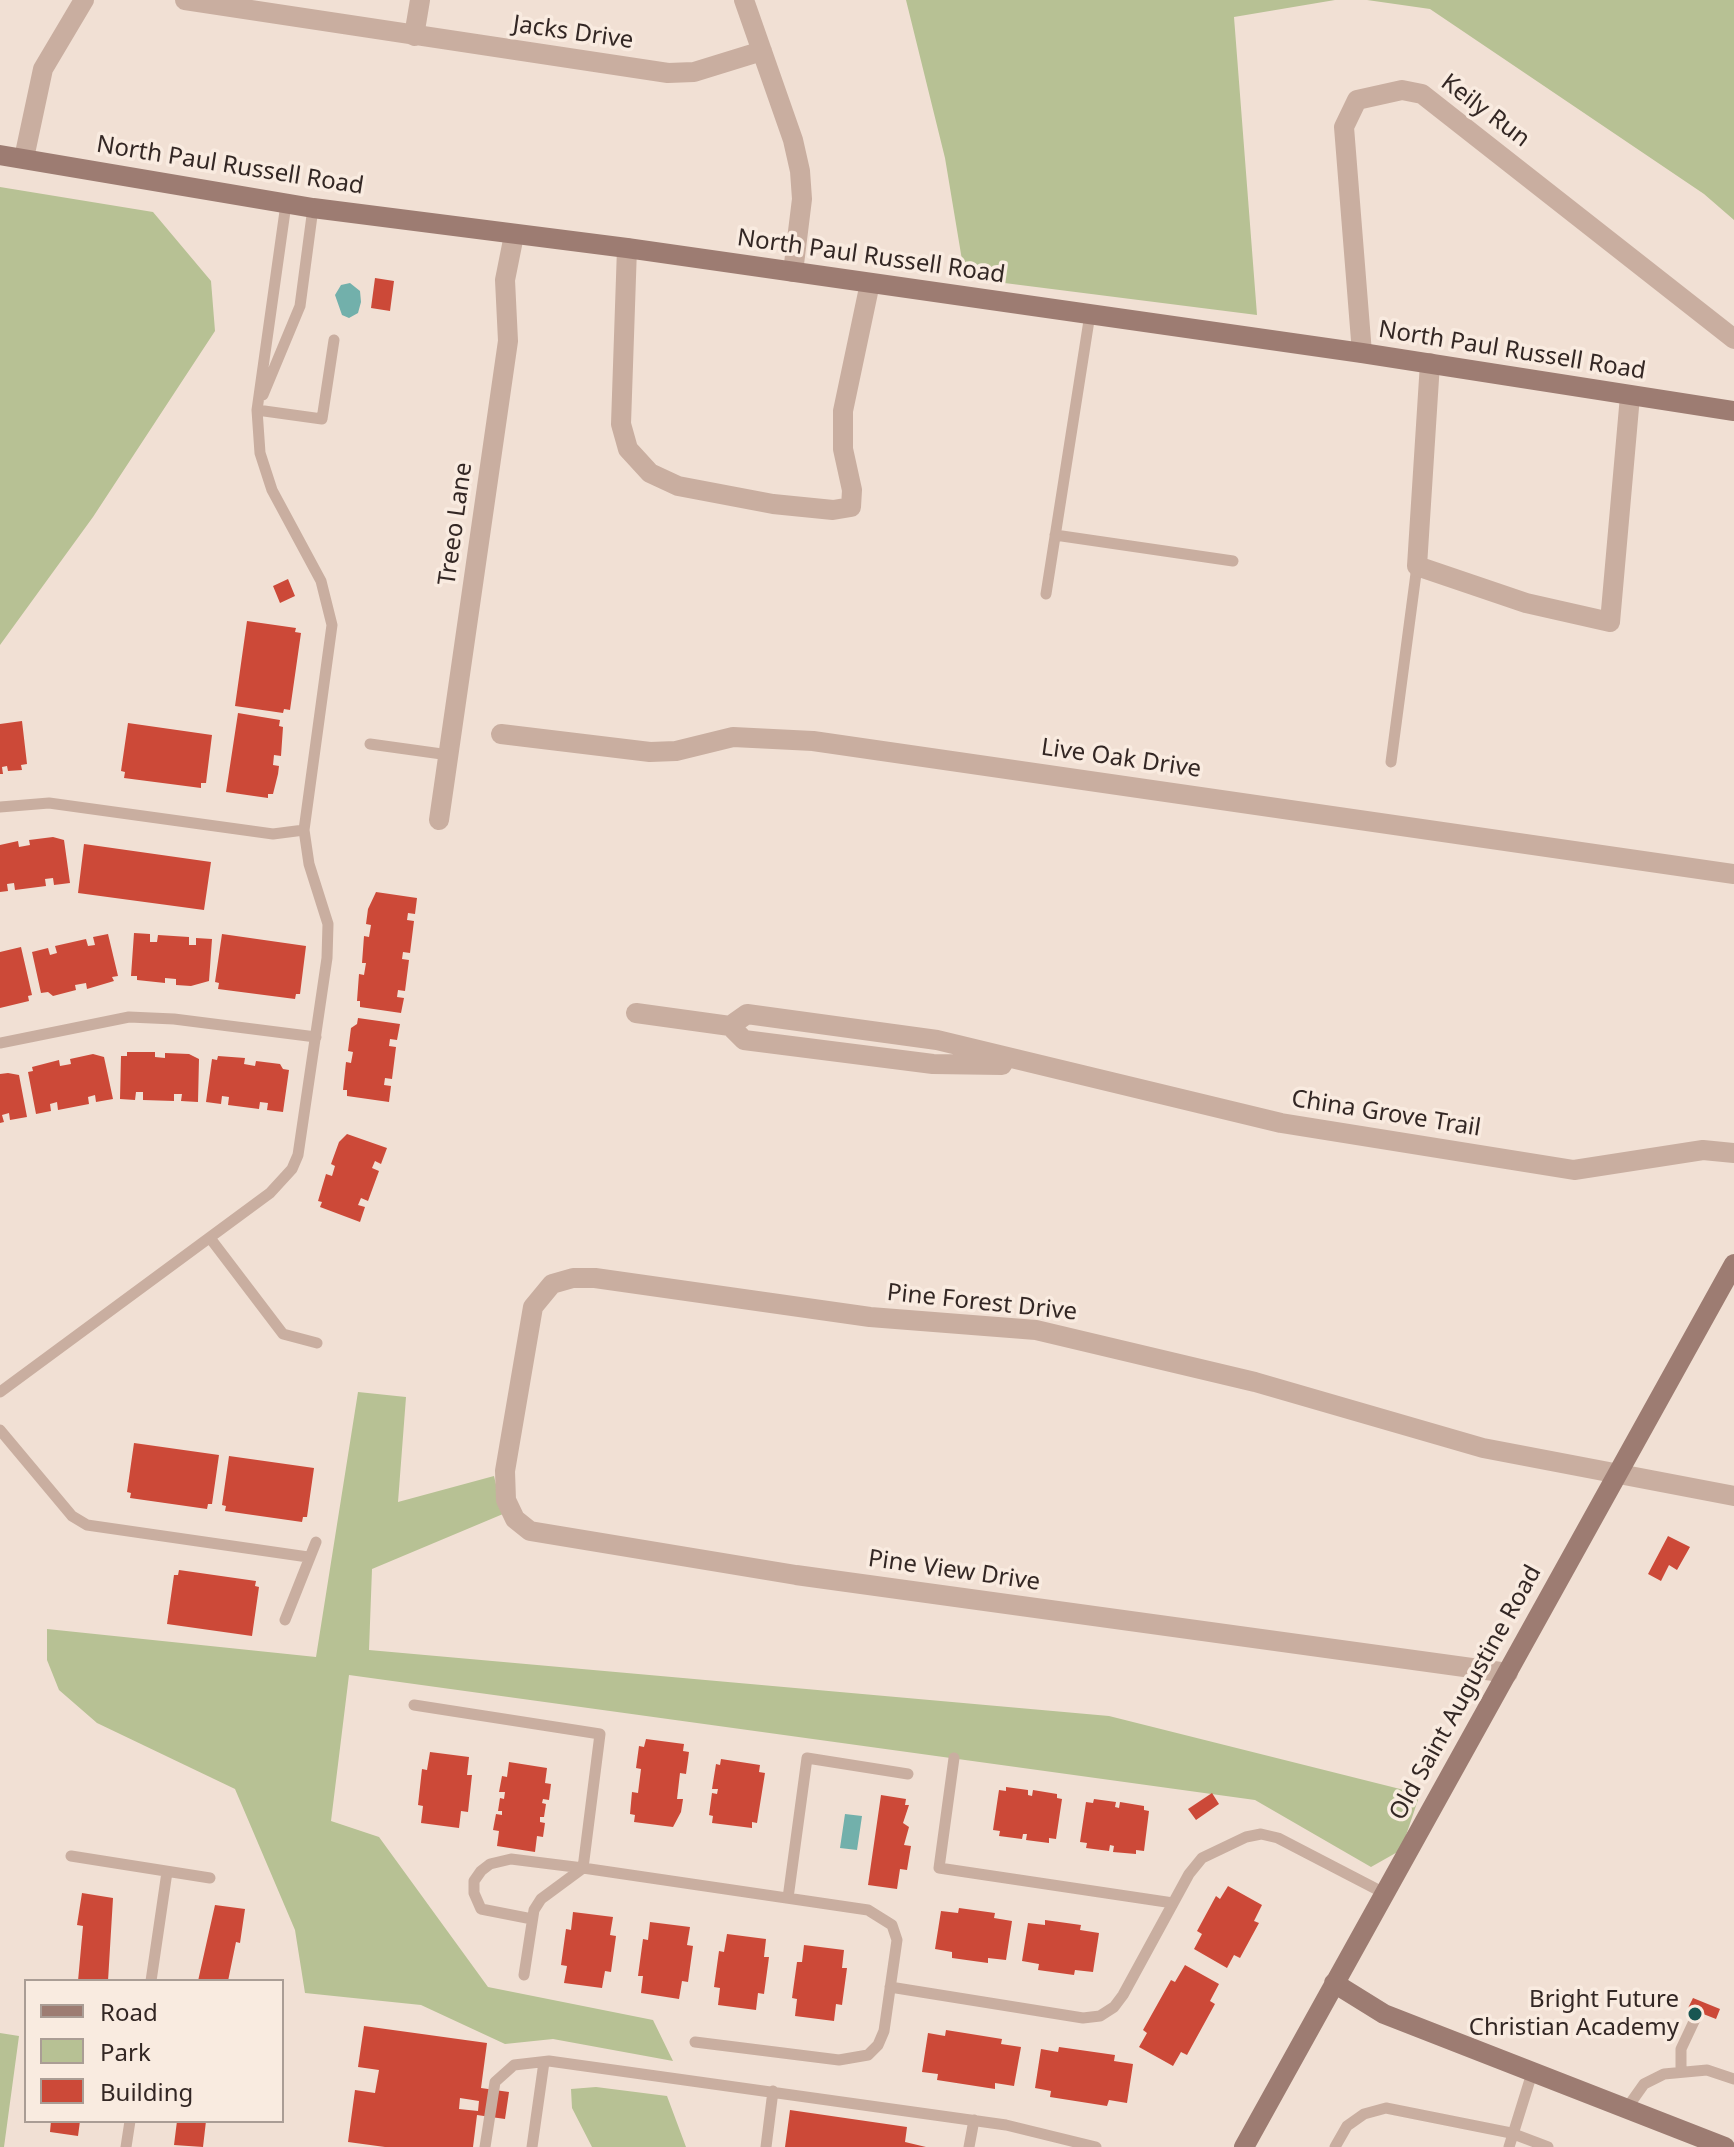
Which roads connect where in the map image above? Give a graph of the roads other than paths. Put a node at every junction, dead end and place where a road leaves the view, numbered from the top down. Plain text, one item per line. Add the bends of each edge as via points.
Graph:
1 (84, 0) edge
2 (185, 0) edge
3 (420, 0) edge
4 (744, 0) edge
5 (414, 36) junction
6 (762, 51) junction
7 (0, 155) edge
8 (24, 158) junction
9 (286, 204) junction
10 (313, 208) junction
11 (514, 235) junction
12 (627, 248) junction
13 (793, 272) junction
14 (870, 283) junction
15 (1090, 314) junction
16 (270, 318) junction
17 (294, 321) junction
18 (1734, 339) edge
19 (334, 340) dead end
20 (1362, 353) junction
21 (1430, 363) junction
22 (1630, 396) junction
23 (257, 410) junction
24 (1734, 411) edge
25 (1055, 535) junction
26 (1233, 561) dead end
27 (1417, 566) junction
28 (1046, 594) dead end
29 (501, 734) dead end
30 (370, 744) dead end
31 (449, 755) junction
32 (1391, 762) dead end
33 (0, 807) edge
34 (439, 820) dead end
35 (304, 830) junction
36 (1734, 874) edge
37 (636, 1013) dead end
38 (316, 1037) junction
39 (0, 1043) edge
40 (1734, 1153) edge
41 (210, 1238) junction
42 (1734, 1264) edge
43 (317, 1343) dead end
44 (0, 1392) edge
45 (515, 1404) joint
46 (0, 1430) edge
47 (1618, 1474) junction
48 (1734, 1496) edge
49 (316, 1542) dead end
50 (308, 1557) junction
51 (285, 1620) dead end
52 (1508, 1673) junction
53 (414, 1705) dead end
54 (954, 1758) dead end
55 (908, 1774) dead end
56 (71, 1856) dead end
57 (583, 1868) junction
58 (167, 1872) junction
59 (210, 1878) dead end
60 (1384, 1893) junction
61 (788, 1898) junction
62 (1173, 1903) junction
63 (532, 1919) junction
64 (524, 1975) dead end
65 (151, 1979) edge
66 (1334, 1983) junction
67 (890, 1987) junction
68 (1697, 2015) dead end
69 (695, 2042) dead end
70 (544, 2062) junction
71 (1533, 2070) junction
72 (1681, 2071) junction
73 (1734, 2079) edge
74 (773, 2091) junction
75 (1627, 2108) junction
76 (974, 2120) junction
77 (130, 2123) edge
78 (1511, 2133) junction
79 (126, 2147) edge
80 (485, 2147) edge
81 (532, 2147) edge
82 (766, 2147) edge
83 (969, 2147) edge
84 (1096, 2147) edge
85 (1244, 2147) edge
86 (1336, 2147) edge
87 (1509, 2147) edge
88 (1548, 2147) edge
89 (1725, 2147) edge

1 - 8 street via 43,69
2 - 5 street, Jacks Drive
3 - 5 street
4 - 6 street
5 - 6 street, Jacks Drive via 668,73 694,72
6 - 13 street via 800,171
7 - 8 street, North Paul Russell Road
8 - 9 street, North Paul Russell Road
9 - 10 street, North Paul Russell Road
9 - 16 lane
10 - 11 street, North Paul Russell Road
10 - 17 lane
11 - 12 street, North Paul Russell Road
11 - 31 street, Treeo Lane via 505,280 508,341
12 - 13 street, North Paul Russell Road
12 - 14 street via 621,424 628,449 650,473 678,486 773,504 851,507 843,411
13 - 14 street, North Paul Russell Road
14 - 15 street, North Paul Russell Road
15 - 20 street, North Paul Russell Road
15 - 25 lane
16 - 17 lane
16 - 23 lane
17 - 23 lane
18 - 20 street, Keily Run via 1422,94 1402,90 1357,100 1344,127
19 - 23 lane via 322,419
20 - 21 street, North Paul Russell Road
21 - 22 street, North Paul Russell Road
21 - 27 street
22 - 24 street, North Paul Russell Road
22 - 27 street via 1610,622 1526,603
23 - 35 lane via 260,453 272,490 321,581 332,625
25 - 26 lane
25 - 28 lane
27 - 32 lane
29 - 36 street, Live Oak Drive via 650,752 733,737 813,741
30 - 31 lane
31 - 34 street, Treeo Lane
33 - 35 lane via 49,803 273,834
35 - 38 lane via 328,924
37 - 40 street, China Grove Trail via 730,1026 747,1014 937,1040 1281,1123 1574,1170 1703,1150
38 - 39 lane via 129,1017
38 - 41 lane via 292,1169 270,1193
41 - 43 lane via 283,1334
41 - 44 lane
42 - 47 street, Old Saint Augustine Road
45 - 47 street, Pine Forest Drive via 533,1307 552,1284 595,1278 870,1317 1036,1330 1240,1378 1483,1448
45 - 52 street, Pine View Drive via 506,1500 515,1519 546,1536
46 - 50 lane via 72,1516 87,1525
47 - 48 street, Pine Forest Drive
47 - 52 street, Old Saint Augustine Road
49 - 50 lane
50 - 51 lane
52 - 60 street, Old Saint Augustine Road
53 - 57 lane via 600,1734
54 - 62 lane via 939,1868
55 - 61 lane via 807,1758
56 - 58 lane
57 - 61 lane
57 - 63 lane via 541,1899
57 - 63 lane via 511,1859 481,1871 474,1881 481,1909
58 - 59 lane
58 - 65 lane
60 - 62 lane via 1261,1834 1202,1858
60 - 66 street, Old Saint Augustine Road
61 - 67 lane via 868,1910 884,1918 897,1940
62 - 67 lane via 1123,1995 1100,2016 1083,2018
63 - 64 lane
66 - 71 street via 1384,2014
66 - 85 street, Old Saint Augustine Road
67 - 69 lane via 878,2045 857,2059
68 - 72 lane via 1681,2049
70 - 74 lane
70 - 80 lane via 514,2065 495,2082
70 - 81 lane
71 - 75 street
71 - 78 lane
72 - 73 lane via 1707,2070
72 - 75 lane via 1644,2084
74 - 76 lane
74 - 82 lane
75 - 89 street
76 - 83 lane
76 - 84 lane
77 - 79 lane
78 - 86 lane via 1386,2108 1347,2126
78 - 87 lane
78 - 88 lane

